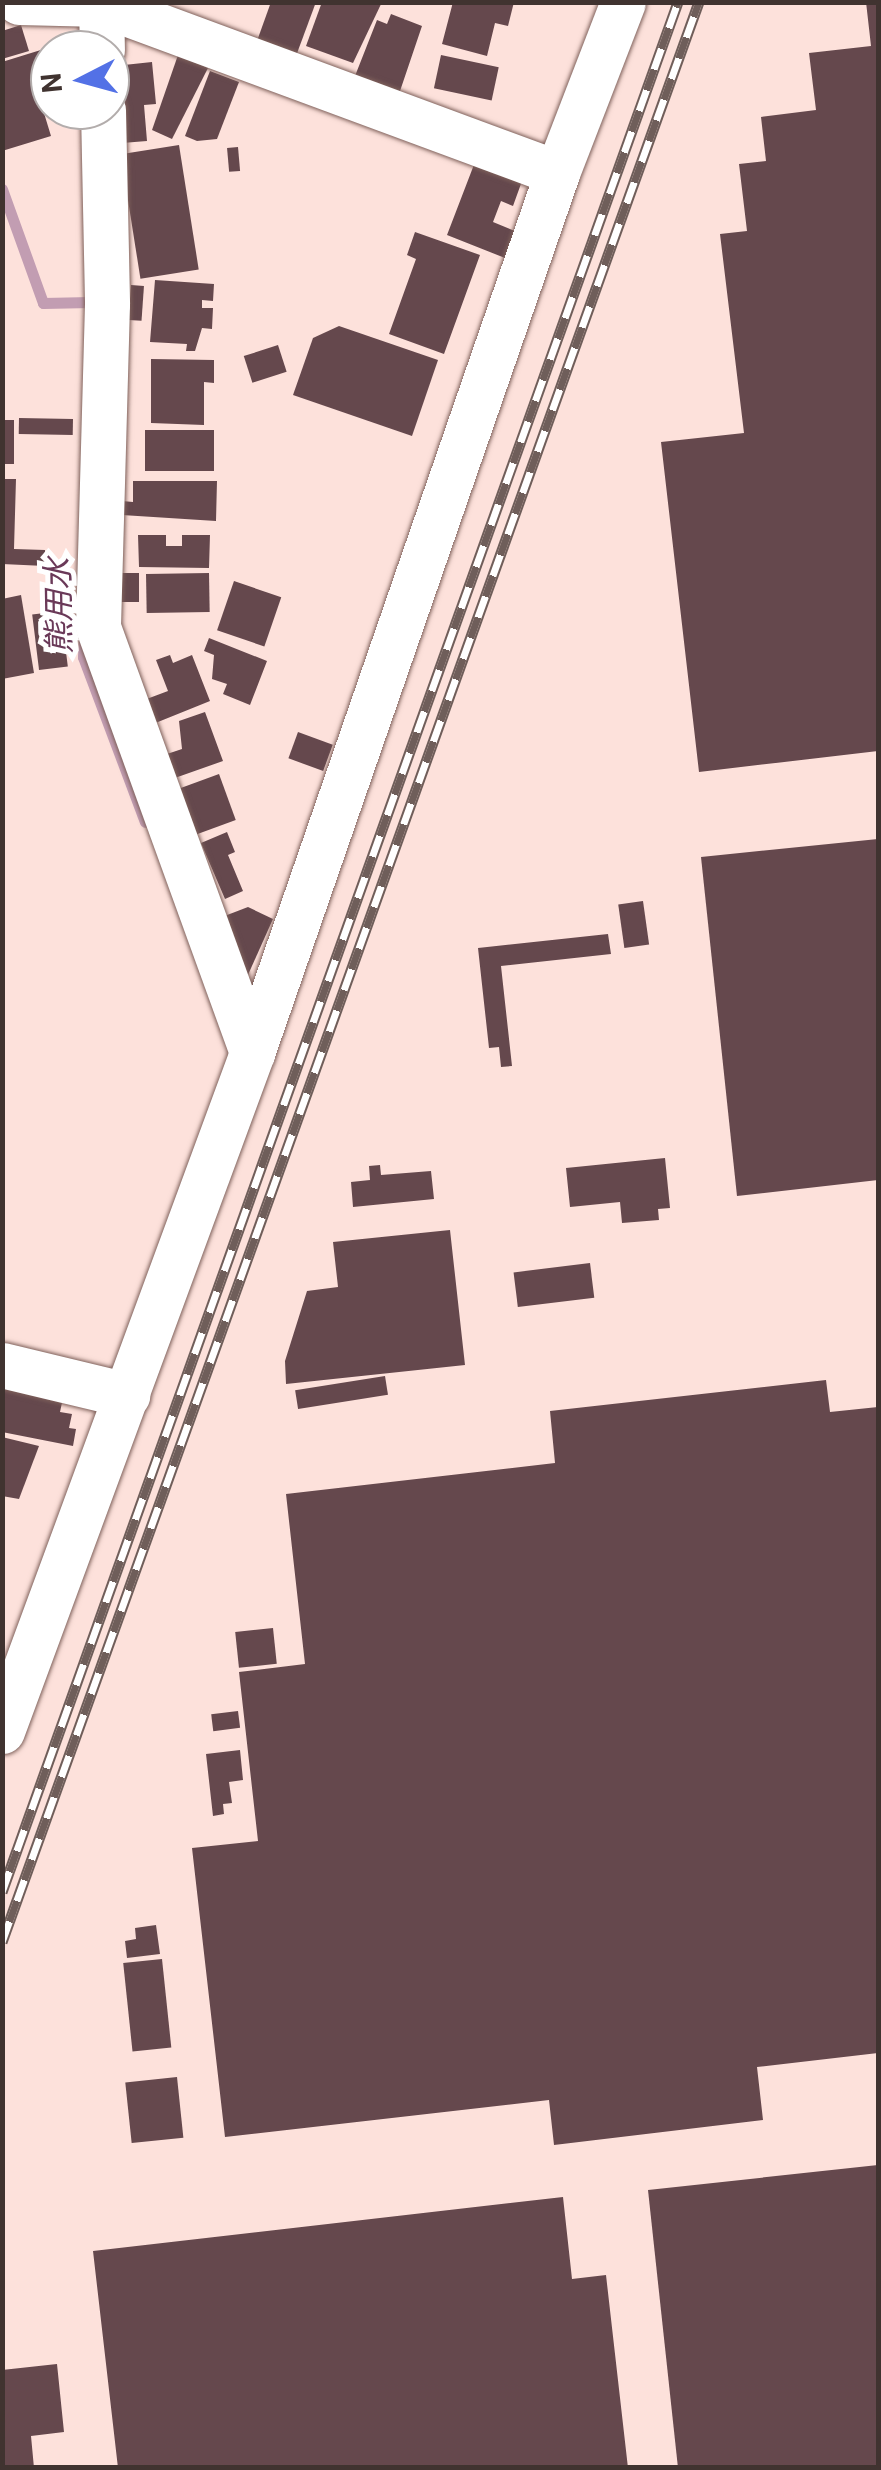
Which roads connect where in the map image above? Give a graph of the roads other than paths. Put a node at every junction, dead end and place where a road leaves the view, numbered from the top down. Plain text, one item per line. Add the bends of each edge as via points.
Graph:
1 (19, 2) edge
2 (623, 2) edge
3 (102, 3) edge
4 (102, 30) edge
5 (103, 130) edge
6 (557, 173) junction
7 (252, 1053) junction
8 (2, 1365) edge
9 (127, 1395) junction
10 (23, 1615) edge
11 (2, 1732) edge

1 - 3 street
2 - 6 street
3 - 4 street
3 - 6 street
5 - 7 street via 98,627
6 - 7 street
7 - 9 street
8 - 9 street
9 - 10 street
10 - 11 street

